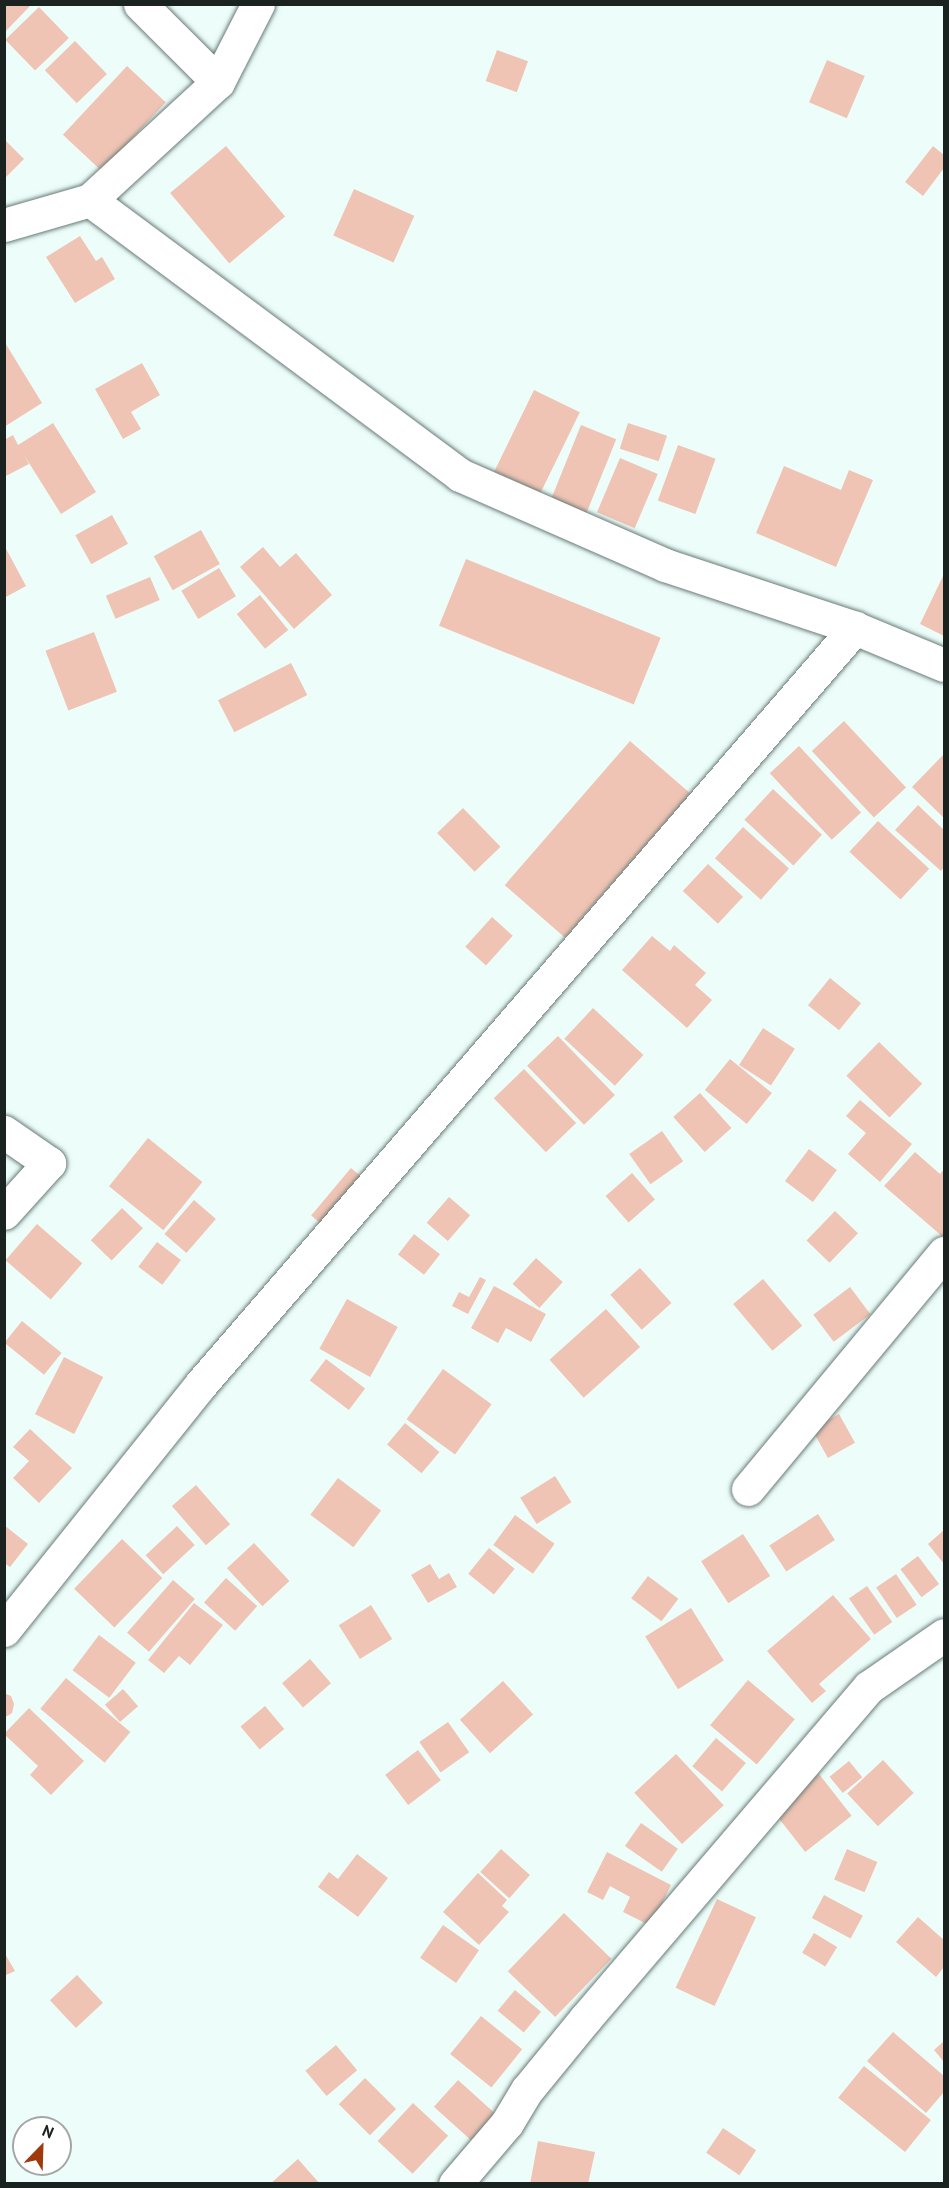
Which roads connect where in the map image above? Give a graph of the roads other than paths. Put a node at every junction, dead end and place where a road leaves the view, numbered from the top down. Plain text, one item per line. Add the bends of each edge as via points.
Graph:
1 (140, 4) edge
2 (258, 4) edge
3 (218, 82) junction
4 (90, 200) junction
5 (4, 225) edge
6 (855, 628) junction
7 (945, 666) edge
8 (4, 1132) edge
9 (4, 1213) edge
10 (945, 1253) edge
11 (748, 1489) dead end
12 (4, 1630) edge
13 (945, 1635) edge
14 (455, 2184) edge

1 - 3 street
2 - 3 street
3 - 4 street
4 - 5 street
4 - 6 street via 460,475 664,565
6 - 7 street
6 - 12 street via 208,1374
8 - 9 street via 49,1163
10 - 11 street
13 - 14 street via 869,1687 586,2018 527,2090 507,2123

